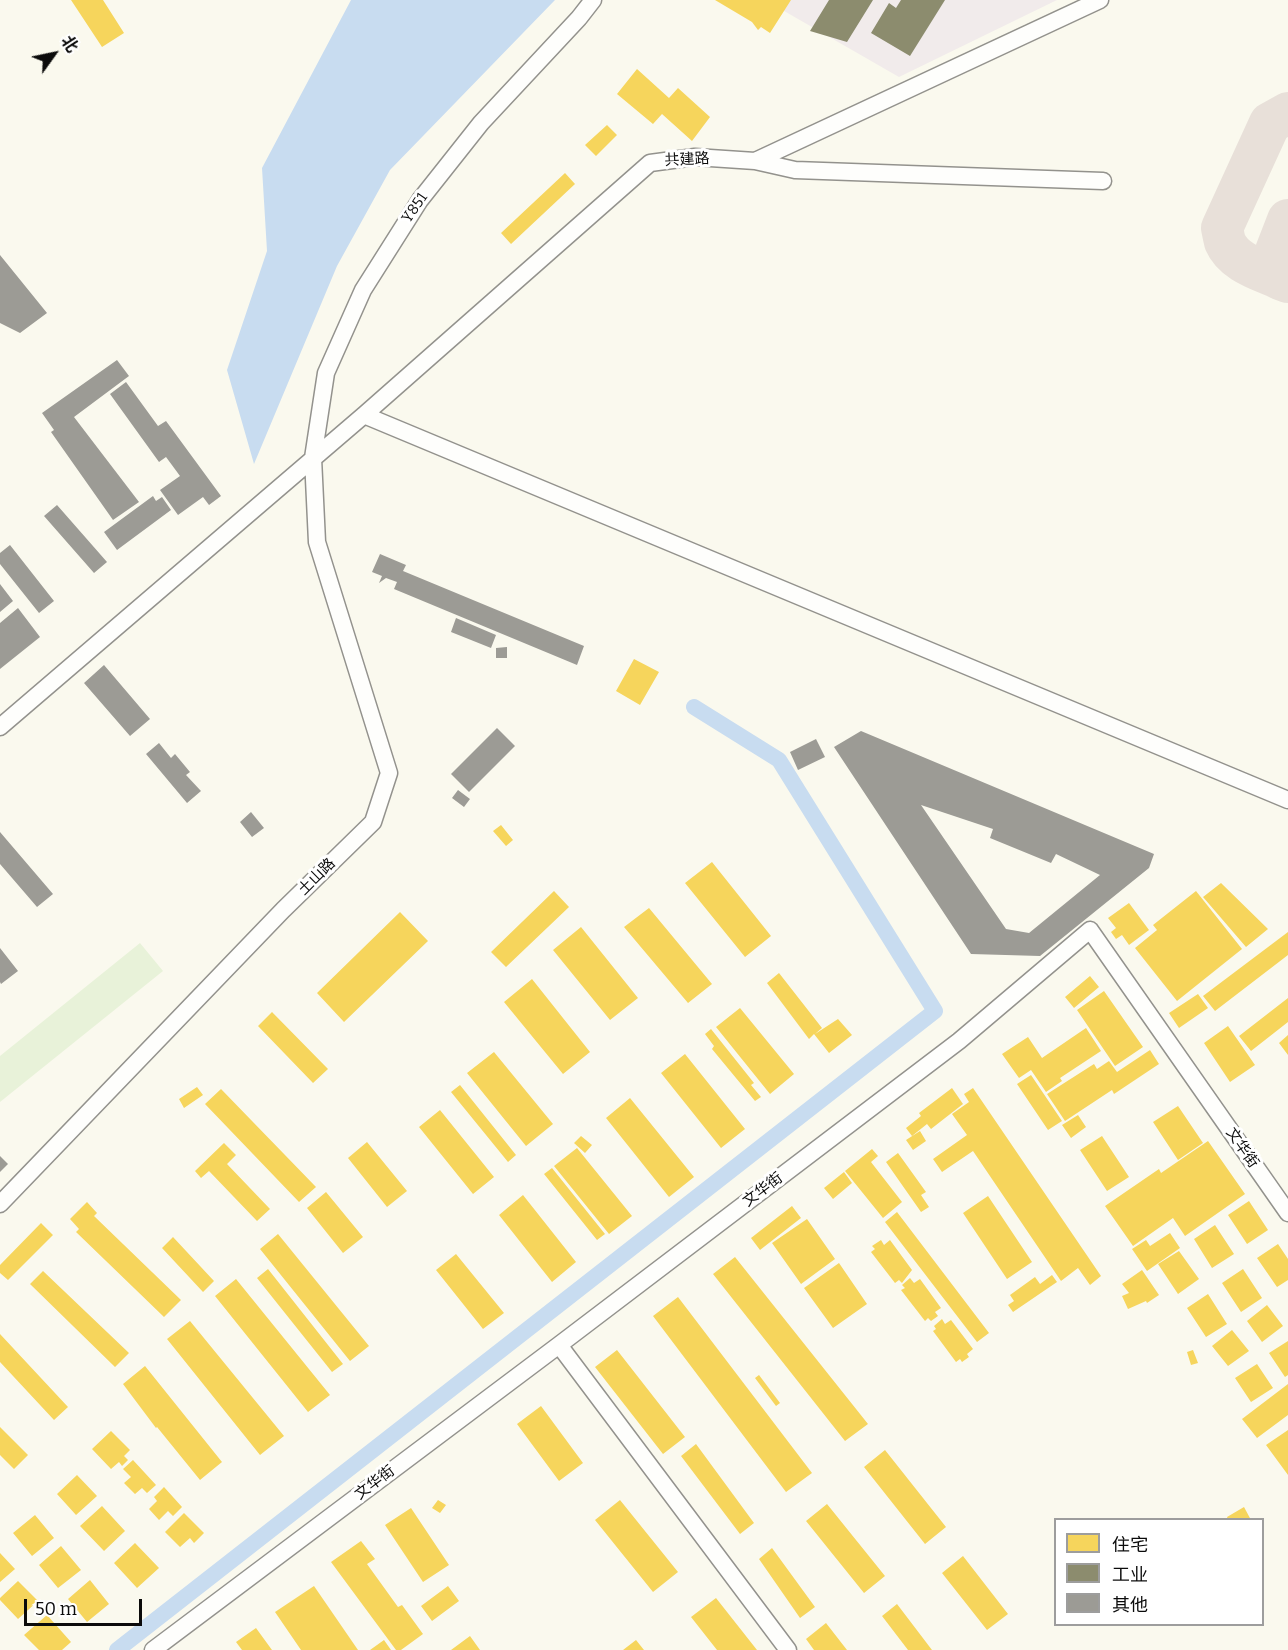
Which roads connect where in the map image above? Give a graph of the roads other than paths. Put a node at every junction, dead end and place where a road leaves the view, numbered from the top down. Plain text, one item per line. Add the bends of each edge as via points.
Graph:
1 (593, 0) edge
2 (1100, 0) edge
3 (755, 161) junction
4 (1103, 181) dead end
5 (364, 415) junction
6 (313, 458) junction
7 (0, 727) edge
8 (1288, 800) edge
9 (0, 1204) edge
10 (1288, 1214) edge
11 (560, 1345) junction
12 (153, 1650) edge
13 (788, 1650) edge

1 - 6 street, Y851 via 481,123 420,200 363,290 326,373
2 - 3 street, 共建路
3 - 4 street via 795,170
3 - 5 street, 共建路 via 696,157 650,163
5 - 6 street, 共建路
5 - 8 street
6 - 7 street, 共建路
6 - 9 street, 土山路 via 317,542 389,773 373,822
10 - 11 street, 文华街 via 1090,930 959,1041
11 - 12 street, 文华街
11 - 13 street

